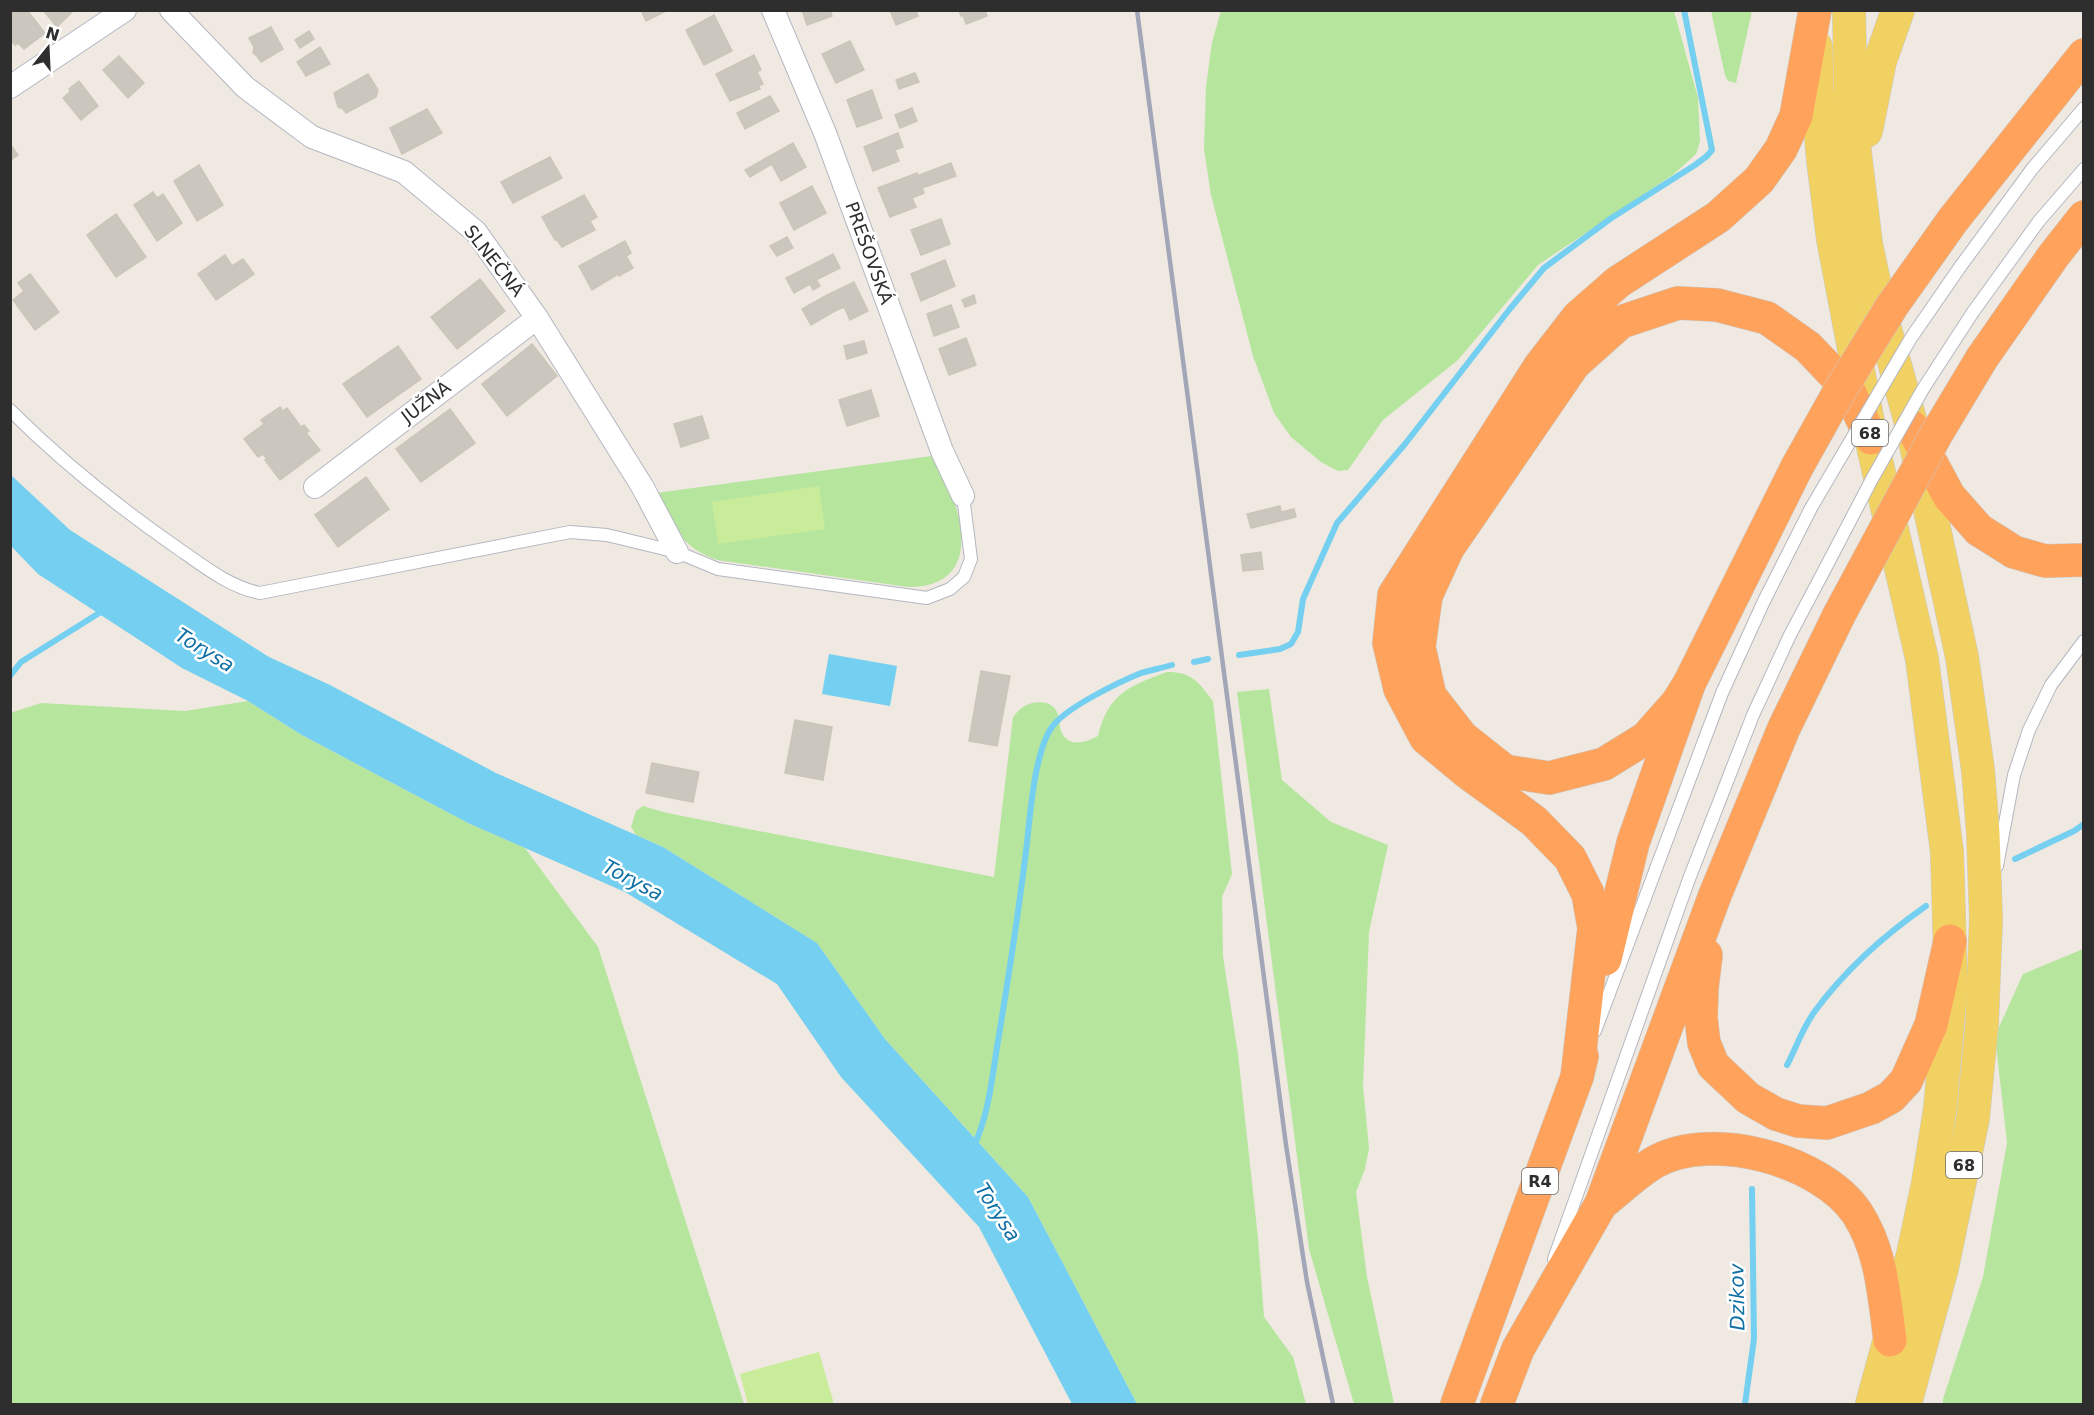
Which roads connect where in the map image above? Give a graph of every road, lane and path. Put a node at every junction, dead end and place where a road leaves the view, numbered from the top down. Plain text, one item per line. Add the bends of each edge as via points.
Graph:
1 (125, 10) edge
2 (171, 10) edge
3 (773, 10) edge
4 (1815, 10) edge
5 (1849, 10) edge
6 (1898, 10) edge
7 (2078, 64) edge
8 (10, 87) edge
9 (2084, 108) edge
10 (2084, 169) edge
11 (2084, 217) edge
12 (1866, 244) junction
13 (537, 318) junction
14 (10, 410) edge
15 (1912, 427) junction
16 (1871, 438) junction
17 (315, 487) dead end
18 (963, 496) joint
19 (677, 552) junction
20 (2084, 560) edge
21 (2084, 641) edge
22 (1689, 684) junction
23 (1994, 829) junction
24 (1715, 895) junction
25 (1950, 941) junction
26 (1577, 1077) junction
27 (1601, 1204) junction
28 (1890, 1340) junction
29 (1518, 1349) junction
30 (1458, 1404) edge
31 (1497, 1404) edge
32 (1872, 1404) edge
33 (1905, 1404) edge

1 - 8 street
2 - 13 street, SLNEČNÁ via 245,87 312,137 404,172 476,232
3 - 18 street, PREŠOVSKÁ via 825,133 942,451
4 - 16 main road, 68 via 1817,88 1833,239
4 - 26 highway via 1796,116 1781,150 1760,180 1718,217 1618,282 1578,317 1540,366 1394,595 1389,643 1400,689 1426,738 1534,822 1570,858 1588,894 1594,928
5 - 12 main road, 68 via 1851,120
6 - 12 main road via 1880,61 1864,143
7 - 22 highway, bridge via 1953,220 1892,306 1797,467
9 - 26 lane, R4, bridge via 2032,169 1911,338 1811,508 1722,693
10 - 29 lane, R4, bridge via 2039,221 1923,389 1790,635 1753,715 1689,879 1543,1291
11 - 24 highway, bridge via 1982,358 1936,433 1784,728
12 - 15 main road, 68
13 - 17 street, JUŽNÁ
13 - 19 street, SLNEČNÁ via 642,486
14 - 19 lane via 91,484 203,566 247,591 277,590 570,532 607,534
15 - 20 highway via 1950,496 1979,530 2014,552 2045,561
15 - 23 main road, 68 via 1962,657 1978,770
16 - 22 highway via 1848,389 1808,347 1767,318 1717,305 1678,303 1621,322 1574,364 1448,548 1426,596 1419,647 1430,696 1462,737 1505,771 1549,778 1604,764 1646,738
16 - 25 main road, 68 via 1922,659 1947,852
18 - 19 lane via 971,559 964,577 950,589 927,598 718,568
21 - 23 lane via 2051,685 2029,730
22 - 26 highway via 1633,843
23 - 33 main road, 68 via 1973,1118 1942,1268
24 - 25 highway via 1702,988 1704,1043 1713,1065 1748,1098 1798,1121 1827,1123 1872,1108 1891,1097 1906,1081 1931,1025
24 - 27 highway
25 - 28 main road, 68 via 1949,1026 1940,1109 1915,1244
26 - 30 highway, R4
27 - 28 highway via 1655,1162 1708,1148 1767,1155 1818,1177 1857,1213 1870,1239 1880,1269
27 - 29 highway
28 - 32 main road, 68
29 - 31 highway, R4

